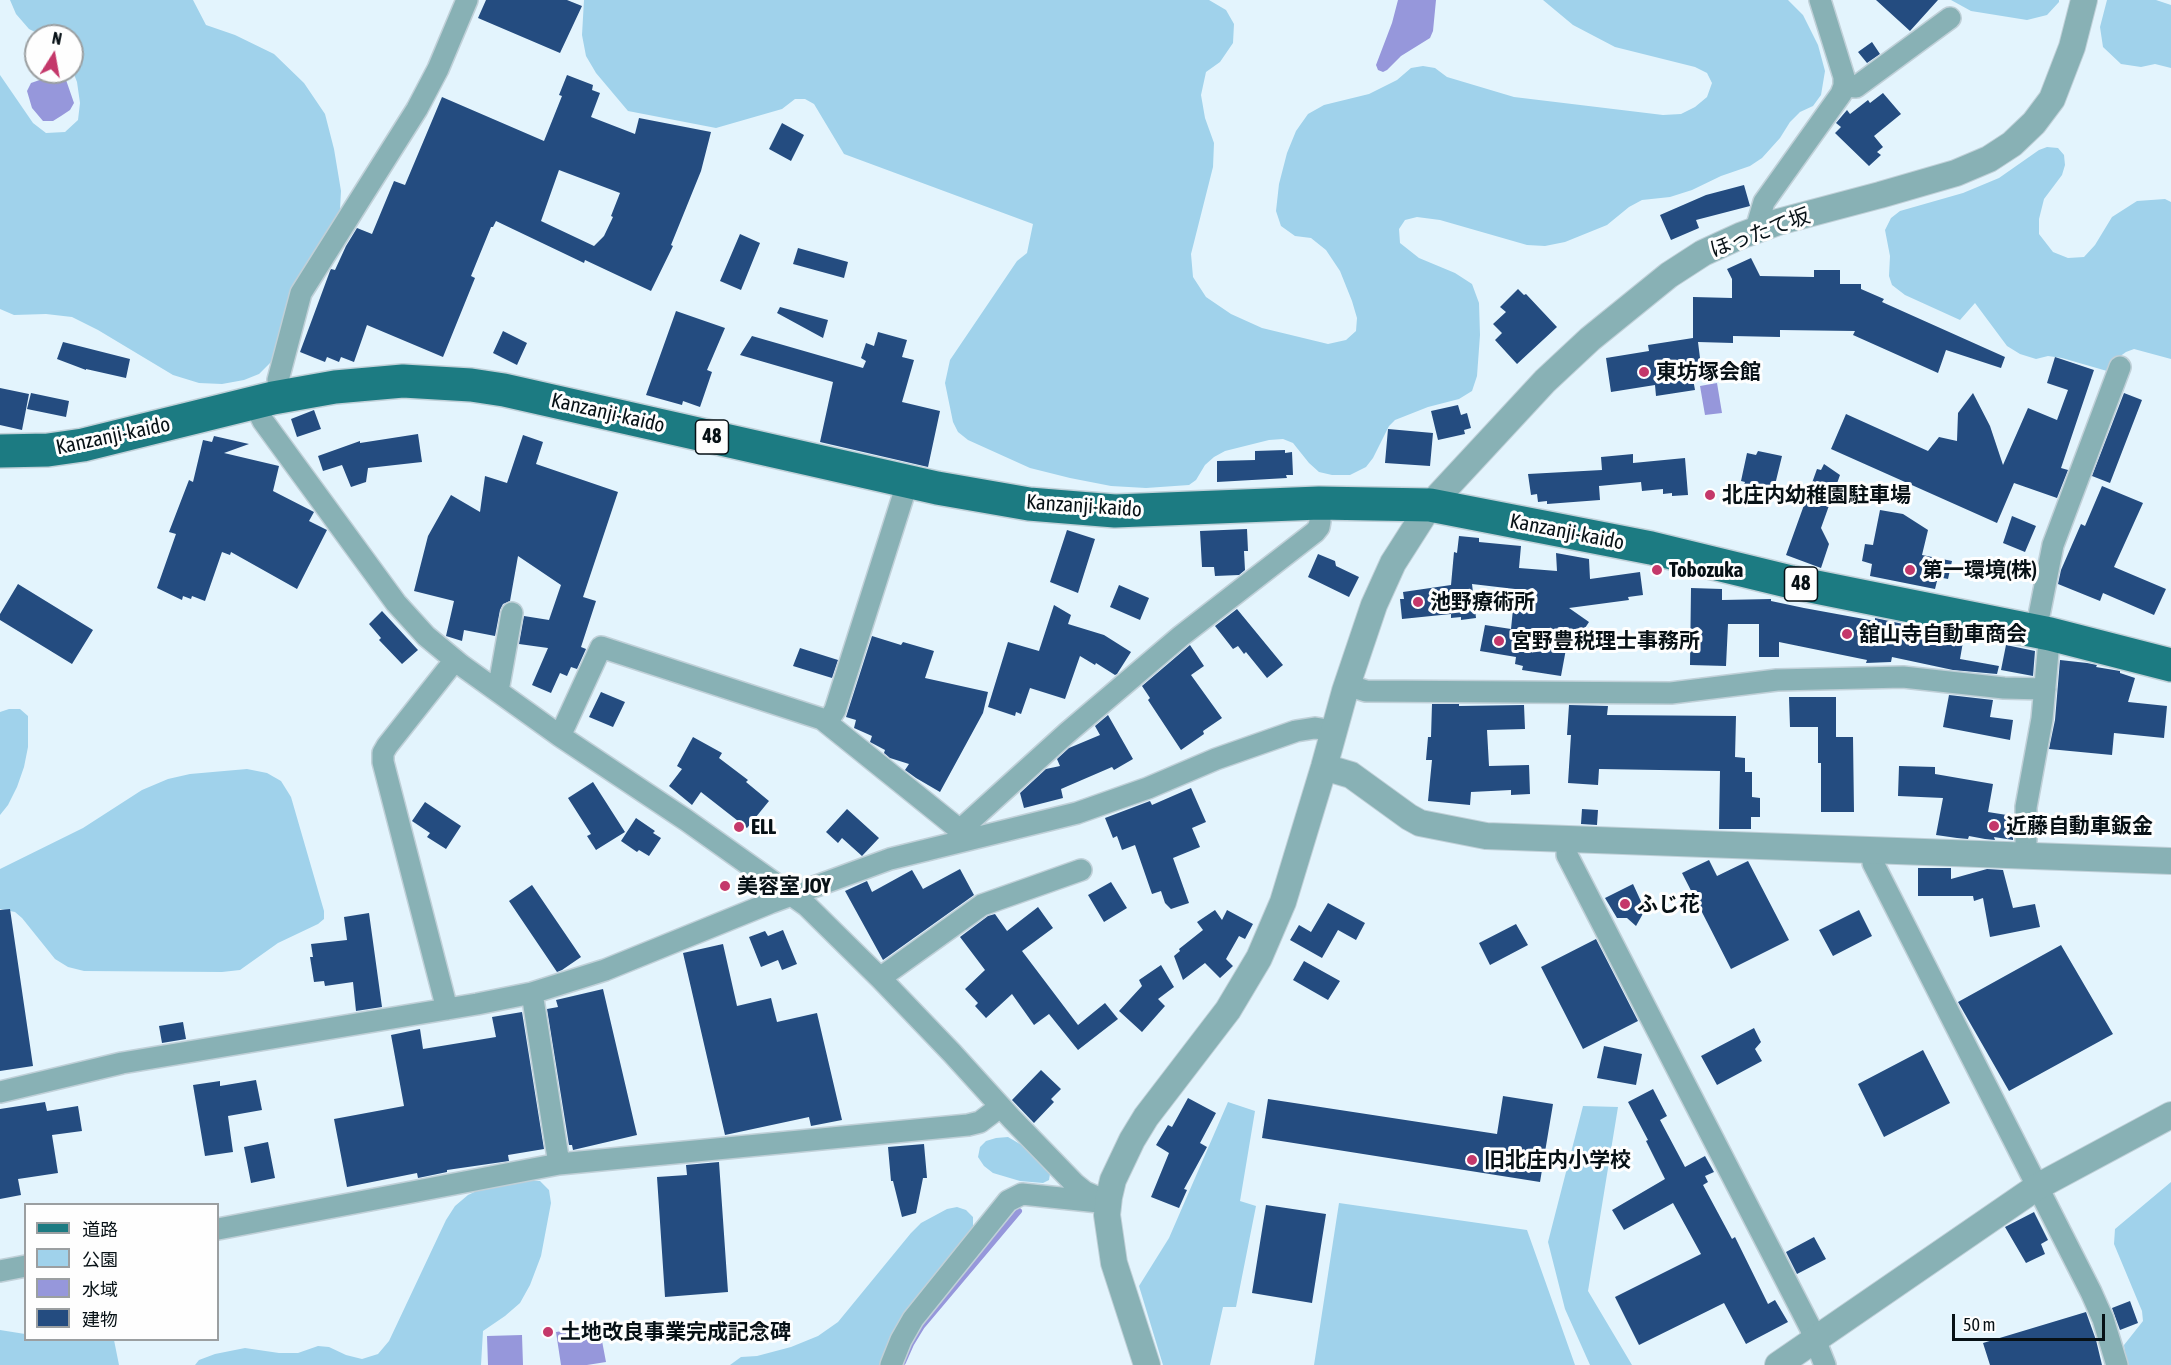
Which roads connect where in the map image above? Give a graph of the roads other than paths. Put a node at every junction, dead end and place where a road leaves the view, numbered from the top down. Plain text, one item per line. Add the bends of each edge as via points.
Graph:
1 (467, 0) edge
2 (1820, 0) edge
3 (2084, 0) edge
4 (1950, 18) dead end
5 (1844, 86) junction
6 (1756, 230) junction
7 (2120, 367) dead end
8 (267, 400) junction
9 (0, 451) edge
10 (908, 481) junction
11 (1319, 502) junction
12 (1430, 506) junction
13 (512, 613) dead end
14 (2044, 633) junction
15 (455, 660) junction
16 (2171, 665) edge
17 (1347, 685) junction
18 (2045, 689) junction
19 (498, 691) junction
20 (827, 723) junction
21 (1334, 731) junction
22 (560, 736) junction
23 (1324, 767) junction
24 (966, 835) junction
25 (1567, 840) junction
26 (1873, 850) junction
27 (2026, 856) junction
28 (2171, 861) edge
29 (1081, 870) dead end
30 (792, 895) junction
31 (880, 978) junction
32 (532, 993) junction
33 (447, 1009) junction
34 (0, 1092) edge
35 (1000, 1107) junction
36 (2171, 1115) edge
37 (559, 1164) junction
38 (2037, 1187) junction
39 (1108, 1202) junction
40 (219, 1229) edge
41 (24, 1266) edge
42 (0, 1270) edge
43 (1816, 1340) junction
44 (891, 1365) edge
45 (1147, 1365) edge
46 (1779, 1365) edge
47 (1825, 1365) edge
48 (2116, 1365) edge

1 - 8 street via 417,110 301,293 278,380
2 - 5 street
3 - 6 street, ほったて坂 via 2072,47 2052,99 2012,144 1956,173
4 - 5 street via 1856,87
5 - 6 street via 1764,202
6 - 12 street, ほったて坂 via 1703,253 1598,332 1545,381
7 - 14 street via 2055,538
8 - 9 main road, Kanzanji-kaido / 48 via 83,445
8 - 10 main road, Kanzanji-kaido / 48 via 369,383 471,385
8 - 15 street via 263,421 396,603
10 - 11 main road, Kanzanji-kaido / 48 via 1072,509 1147,510
10 - 20 street
11 - 12 main road, Kanzanji-kaido / 48
11 - 24 street via 1320,521 1315,532 1181,636 1067,733
12 - 14 main road, Kanzanji-kaido / 48 via 1651,548 1791,582
12 - 17 street, ほったて坂 via 1392,563
13 - 19 street
14 - 16 main road, Kanzanji-kaido / 48
14 - 18 street
15 - 19 street
15 - 33 street via 383,753
17 - 18 street via 1366,691 1671,693 1777,680 1903,677
17 - 21 street, ほったて坂
18 - 27 street via 2026,807
19 - 22 street
20 - 22 street via 601,647
20 - 24 street
21 - 23 street, ほったて坂
21 - 24 street via 1315,728 1296,732 1077,813
22 - 30 street
23 - 25 street via 1351,775 1408,817 1427,825 1486,836
23 - 39 street, ほったて坂 via 1283,902 1259,958 1228,1010 1136,1132 1113,1180
24 - 30 street
25 - 26 street
25 - 43 street via 1567,855
26 - 27 street
26 - 38 street via 1873,863
27 - 28 street
29 - 31 street via 982,905
30 - 31 street via 822,918
30 - 32 street via 605,969
31 - 35 street
32 - 33 street
32 - 37 street
33 - 34 street via 172,1054
35 - 37 street via 980,1122 968,1125
35 - 39 street via 1075,1184
36 - 38 street
37 - 40 street
38 - 43 street
38 - 48 street via 2103,1319
39 - 44 street via 1030,1194 1008,1201 913,1319
39 - 45 street, ほったて坂 via 1114,1263
41 - 42 street
43 - 46 street
43 - 47 street

